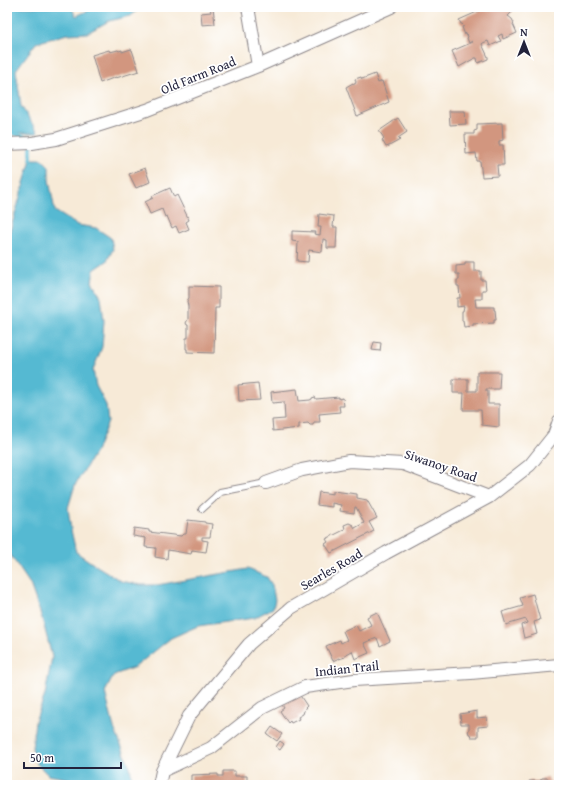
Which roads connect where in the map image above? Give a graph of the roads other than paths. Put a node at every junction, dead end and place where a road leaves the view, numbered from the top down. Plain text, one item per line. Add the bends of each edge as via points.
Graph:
1 (248, 7) edge
2 (391, 7) edge
3 (258, 66) junction
4 (7, 144) edge
5 (559, 421) edge
6 (266, 483) joint
7 (488, 497) junction
8 (202, 509) dead end
9 (559, 665) edge
10 (162, 771) junction
11 (159, 785) edge

1 - 3 street
2 - 3 street, Old Farm Road
3 - 4 street, Old Farm Road via 148,110 56,139
5 - 7 street, Searles Road via 554,435 530,465
6 - 7 street, Siwanoy Road via 302,470 349,461 403,464
6 - 8 lane via 220,492
7 - 10 street, Searles Road via 291,608 249,644 189,716
9 - 10 street, Indian Trail via 354,680 305,687 262,708 211,748
10 - 11 street, Searles Road

